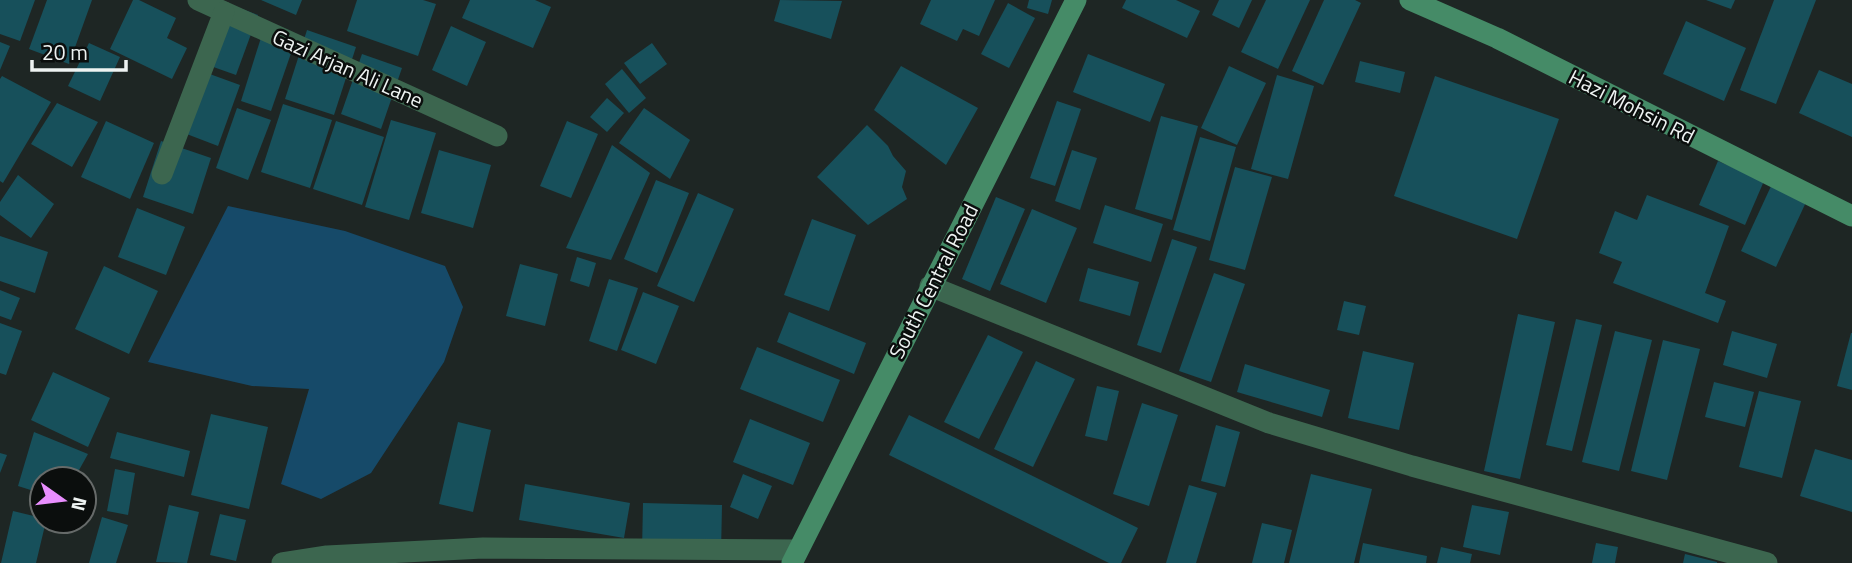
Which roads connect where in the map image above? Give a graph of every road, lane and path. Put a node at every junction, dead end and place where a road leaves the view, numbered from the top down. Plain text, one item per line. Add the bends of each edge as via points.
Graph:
1 (198, 0) edge
2 (1076, 0) edge
3 (1410, 0) edge
4 (224, 12) junction
5 (497, 136) dead end
6 (162, 174) dead end
7 (1852, 216) edge
8 (930, 286) junction
9 (795, 556) edge
10 (282, 563) edge
11 (1767, 563) edge

1 - 4 street, Gazi Arjan Ali Lane
2 - 8 street, South Central Road
3 - 7 street, Hazi Mohsin Rd via 1497,38
4 - 5 street, Gazi Arjan Ali Lane
4 - 6 street
8 - 9 street, South Central Road
8 - 11 street via 1269,423
9 - 10 street via 484,548 327,556

